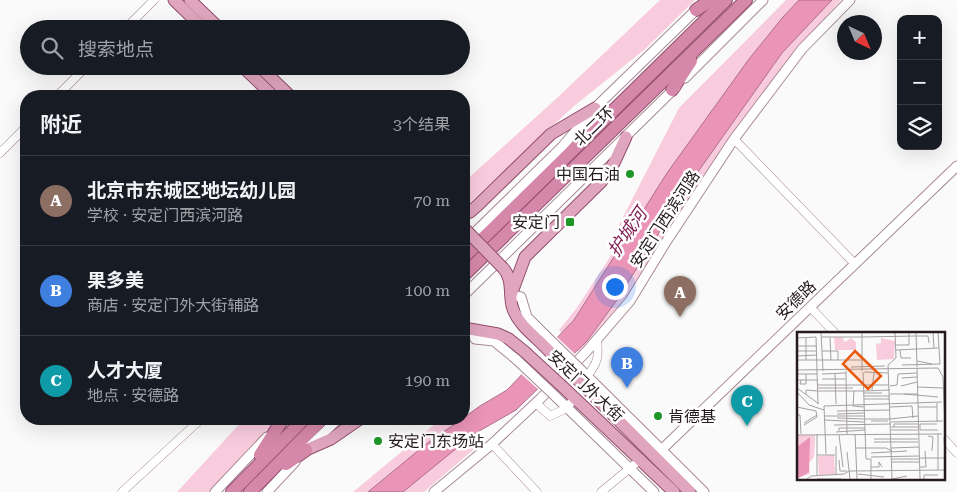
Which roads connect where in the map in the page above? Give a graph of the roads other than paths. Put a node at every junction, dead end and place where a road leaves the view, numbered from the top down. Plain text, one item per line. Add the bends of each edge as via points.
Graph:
1 (154, 0) edge
2 (174, 0) edge
3 (190, 0) edge
4 (706, 0) edge
5 (711, 0) edge
6 (726, 0) edge
7 (746, 0) edge
8 (763, 0) edge
9 (850, 0) edge
10 (696, 10) junction
11 (134, 20) edge
12 (195, 20) edge
13 (211, 20) edge
14 (704, 42) junction
15 (78, 75) edge
16 (251, 75) edge
17 (268, 75) edge
18 (63, 90) edge
19 (267, 90) edge
20 (284, 90) edge
21 (672, 90) junction
22 (594, 108) junction
23 (20, 133) edge
24 (626, 137) junction
25 (734, 139) junction
26 (0, 153) edge
27 (957, 166) edge
28 (470, 212) edge
29 (470, 234) edge
30 (470, 237) edge
31 (470, 251) edge
32 (855, 264) junction
33 (470, 269) edge
34 (470, 289) edge
35 (516, 296) junction
36 (810, 307) junction
37 (834, 332) edge
38 (470, 333) edge
39 (598, 340) junction
40 (581, 374) junction
41 (559, 392) junction
42 (575, 399) junction
43 (536, 403) junction
44 (566, 408) junction
45 (195, 425) edge
46 (277, 425) edge
47 (279, 425) edge
48 (298, 425) edge
49 (317, 425) edge
50 (332, 425) edge
51 (351, 425) edge
52 (944, 439) edge
53 (492, 444) junction
54 (306, 450) junction
55 (659, 452) junction
56 (957, 453) edge
57 (640, 459) junction
58 (630, 469) junction
59 (247, 476) junction
60 (258, 489) edge
61 (122, 492) edge
62 (215, 492) edge
63 (232, 492) edge
64 (434, 492) edge
65 (537, 492) edge
66 (601, 492) edge
67 (654, 492) edge
68 (674, 492) edge
69 (690, 492) edge
70 (704, 492) edge

1 - 11 street
2 - 12 main road
3 - 13 main road
4 - 10 street
5 - 10 highway
6 - 31 highway, 北二环
7 - 14 highway, 北二环
8 - 21 street
9 - 25 street, 安定门西滨河路 via 802,49
10 - 22 street
14 - 21 highway
14 - 33 highway, 北二环
15 - 18 street
16 - 19 main road
17 - 20 main road
21 - 24 street
22 - 28 main road via 551,134
22 - 30 street via 562,147
23 - 26 street
24 - 34 street
24 - 35 main road via 602,181 525,257
25 - 32 street
25 - 39 street, 安定门西滨河路 via 630,301
27 - 32 street, 安德路
29 - 35 main road, 安定门外大街, bridge via 503,268
32 - 36 street, 安德路
35 - 40 main road, 安定门外大街, bridge via 516,316 522,324
36 - 37 street
36 - 55 street, 安德路
38 - 41 main road, 安定门外大街, bridge via 498,334 509,339 521,356
39 - 40 street via 596,366
39 - 43 street, 安定门西滨河路
40 - 55 main road, 安定门外大街
41 - 42 main road, 安定门外大街
41 - 44 street
42 - 44 street
42 - 57 main road, 安定门外大街
43 - 44 street via 550,416
43 - 53 street, 安定门西滨河路
44 - 58 street
45 - 61 street
46 - 62 street
47 - 59 highway
48 - 59 highway
49 - 60 highway
50 - 54 street
51 - 54 main road
52 - 56 street
53 - 64 street, 安定门西滨河路
53 - 65 street
54 - 60 highway
55 - 69 main road, 安定门外大街
55 - 70 street
57 - 58 street
57 - 68 main road, 安定门外大街
58 - 66 street
58 - 67 street
59 - 63 highway

